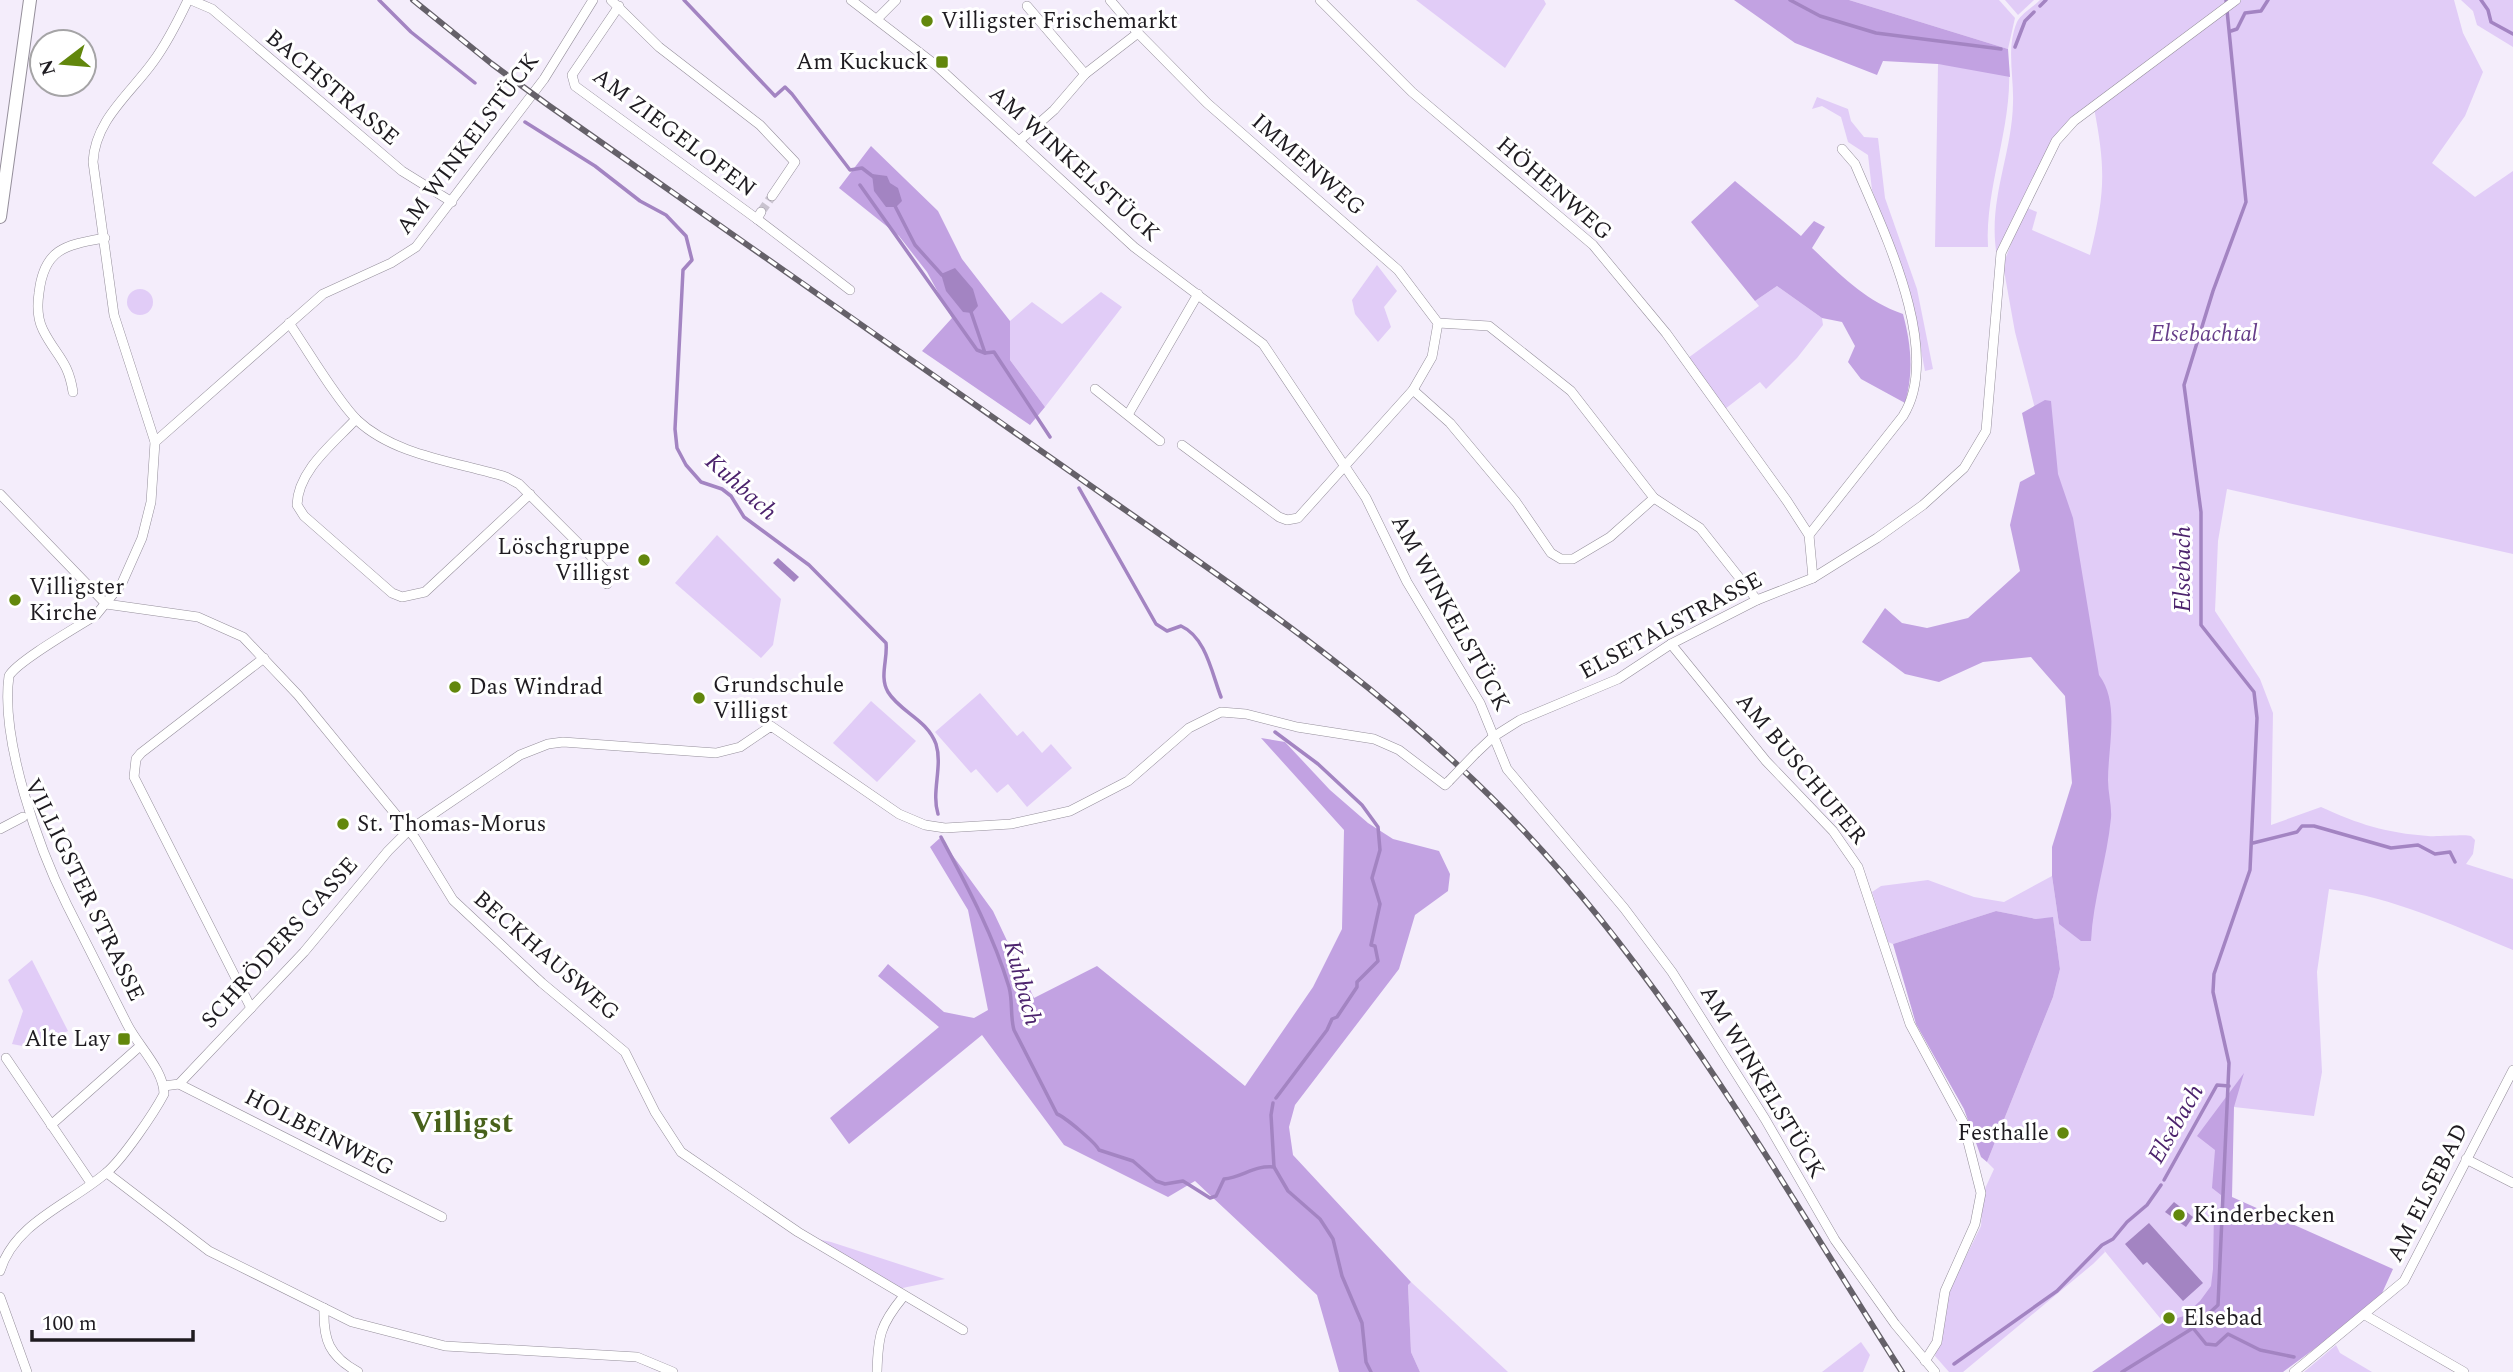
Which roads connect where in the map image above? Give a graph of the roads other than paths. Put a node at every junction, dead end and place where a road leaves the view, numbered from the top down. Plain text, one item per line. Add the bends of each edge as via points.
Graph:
1 (30, 0) edge
2 (190, 0) edge
3 (593, 0) edge
4 (851, 0) edge
5 (896, 0) edge
6 (1110, 0) edge
7 (1320, 0) edge
8 (615, 3) edge
9 (2232, 3) edge
10 (1027, 6) dead end
11 (877, 19) junction
12 (1138, 33) junction
13 (1085, 74) junction
14 (1019, 141) junction
15 (1842, 149) dead end
16 (772, 196) tunnel mouth
17 (452, 202) junction
18 (0, 217) edge
19 (105, 238) junction
20 (850, 290) dead end
21 (1198, 294) junction
22 (289, 323) junction
23 (1438, 323) junction
24 (1095, 389) dead end
25 (1413, 390) junction
26 (74, 391) dead end
27 (1129, 413) junction
28 (356, 419) junction
29 (1160, 441) dead end
30 (155, 442) junction
31 (1182, 444) dead end
32 (1345, 463) junction
33 (0, 494) edge
34 (530, 494) junction
35 (1654, 498) junction
36 (1809, 535) junction
37 (1813, 578) junction
38 (607, 584) dead end
39 (1757, 600) junction
40 (106, 604) junction
41 (1671, 644) junction
42 (264, 658) junction
43 (771, 726) joint
44 (1493, 737) junction
45 (5, 763) dead end
46 (11, 786) dead end
47 (23, 817) junction
48 (0, 829) edge
49 (408, 831) junction
50 (251, 1008) junction
51 (139, 1047) junction
52 (6, 1058) dead end
53 (2513, 1070) edge
54 (179, 1084) junction
55 (164, 1086) junction
56 (51, 1125) junction
57 (2466, 1159) junction
58 (107, 1172) junction
59 (91, 1183) junction
60 (2513, 1183) edge
61 (442, 1217) dead end
62 (0, 1271) edge
63 (0, 1297) edge
64 (903, 1297) junction
65 (324, 1308) junction
66 (2365, 1315) junction
67 (963, 1330) dead end
68 (1925, 1361) junction
69 (658, 1368) edge
70 (27, 1372) edge
71 (358, 1372) edge
72 (673, 1372) edge
73 (877, 1372) edge
74 (1935, 1372) edge
75 (2294, 1372) edge
76 (2464, 1372) edge

1 - 18 main road
2 - 17 street, BACHSTRASSE via 212,9 402,171
2 - 19 street, VILLIGSTER STRASSE via 154,60 97,137 93,162
3 - 17 street, AM WINKELSTÜCK via 544,79
4 - 11 street, AM WINKELSTÜCK
5 - 11 street
6 - 12 street, IMMENWEG
7 - 36 street, HÖHENWEG via 1412,92 1593,245 1665,333
8 - 16 street, AM ZIEGELOFEN via 659,47 760,125 795,162
8 - 20 street, AM ZIEGELOFEN via 572,75 575,86 759,215
9 - 37 street, ELSETALSTRASSE via 2074,121 2056,141 2001,253 1986,432 1978,449 1923,505
10 - 13 street
11 - 14 street, AM WINKELSTÜCK
12 - 13 street
12 - 23 street, IMMENWEG via 1207,103 1398,270
13 - 14 street
14 - 21 street, AM WINKELSTÜCK via 1111,228
15 - 36 street via 1855,164 1904,289 1917,378 1903,416
17 - 22 street, AM WINKELSTÜCK via 407,254 338,285
19 - 26 street via 57,251 40,280 37,311 43,330 69,368
19 - 30 street, VILLIGSTER STRASSE via 114,315
21 - 27 street
21 - 32 street, AM WINKELSTÜCK via 1262,344
22 - 28 street
22 - 30 street, AM WINKELSTÜCK
23 - 25 street via 1432,357
23 - 35 street via 1489,326 1528,354 1571,391
24 - 27 street
25 - 32 street
25 - 35 street via 1450,423 1516,502 1551,553 1561,559 1573,559 1610,537
27 - 29 street
28 - 34 street via 383,439 506,477
28 - 34 street via 316,462 303,481 297,505 391,593 401,597 425,592
30 - 40 street, VILLIGSTER STRASSE via 151,502 142,538 122,583
31 - 32 street via 1287,520 1298,518
32 - 44 street, AM WINKELSTÜCK via 1407,582 1480,703
33 - 40 street
34 - 38 street via 604,569
35 - 39 street via 1700,528
36 - 37 street
37 - 39 street, ELSETALSTRASSE
39 - 41 street, ELSETALSTRASSE
40 - 42 street, BECKHAUSWEG via 198,617 243,637
40 - 45 street, VILLIGSTER STRASSE via 9,675 2,696
41 - 44 street, ELSETALSTRASSE via 1618,679 1520,720
41 - 68 street, AM BUSCHUFER via 1858,866 1910,1024 1963,1122 1981,1193 1975,1224 1945,1291 1937,1342
42 - 49 street, BECKHAUSWEG
42 - 50 street via 167,730 141,752 134,768 134,777
43 - 44 street, ELSETALSTRASSE, bridge via 899,814 945,828 1010,824 1070,811 1128,781 1189,728 1221,712 1374,739 1447,783
43 - 49 street, SCHRÖDERS GASSE via 740,747 716,753 548,744 520,755
44 - 68 street, AM WINKELSTÜCK via 1507,769 1672,972 1841,1250
46 - 47 street, VILLIGSTER STRASSE
47 - 48 street
47 - 51 street, VILLIGSTER STRASSE
49 - 50 street, SCHRÖDERS GASSE
49 - 64 street, BECKHAUSWEG via 442,885 473,922 625,1052 681,1152
50 - 54 street, SCHRÖDERS GASSE
51 - 55 street, VILLIGSTER STRASSE
51 - 56 street
52 - 56 street
53 - 57 street, AM ELSEBAD
54 - 55 street
54 - 61 street, HOLBEINWEG
55 - 58 street via 159,1104
56 - 59 street
57 - 60 street
57 - 66 street, AM ELSEBAD via 2404,1281
58 - 59 street
58 - 65 street via 209,1251
59 - 62 street via 19,1235
63 - 70 street
64 - 67 street, BECKHAUSWEG
64 - 73 street via 878,1335
65 - 69 street via 352,1322 446,1346 614,1354
65 - 71 street via 328,1348
66 - 75 street, AM ELSEBAD
66 - 76 street
68 - 74 street, AM WINKELSTÜCK
69 - 72 street

